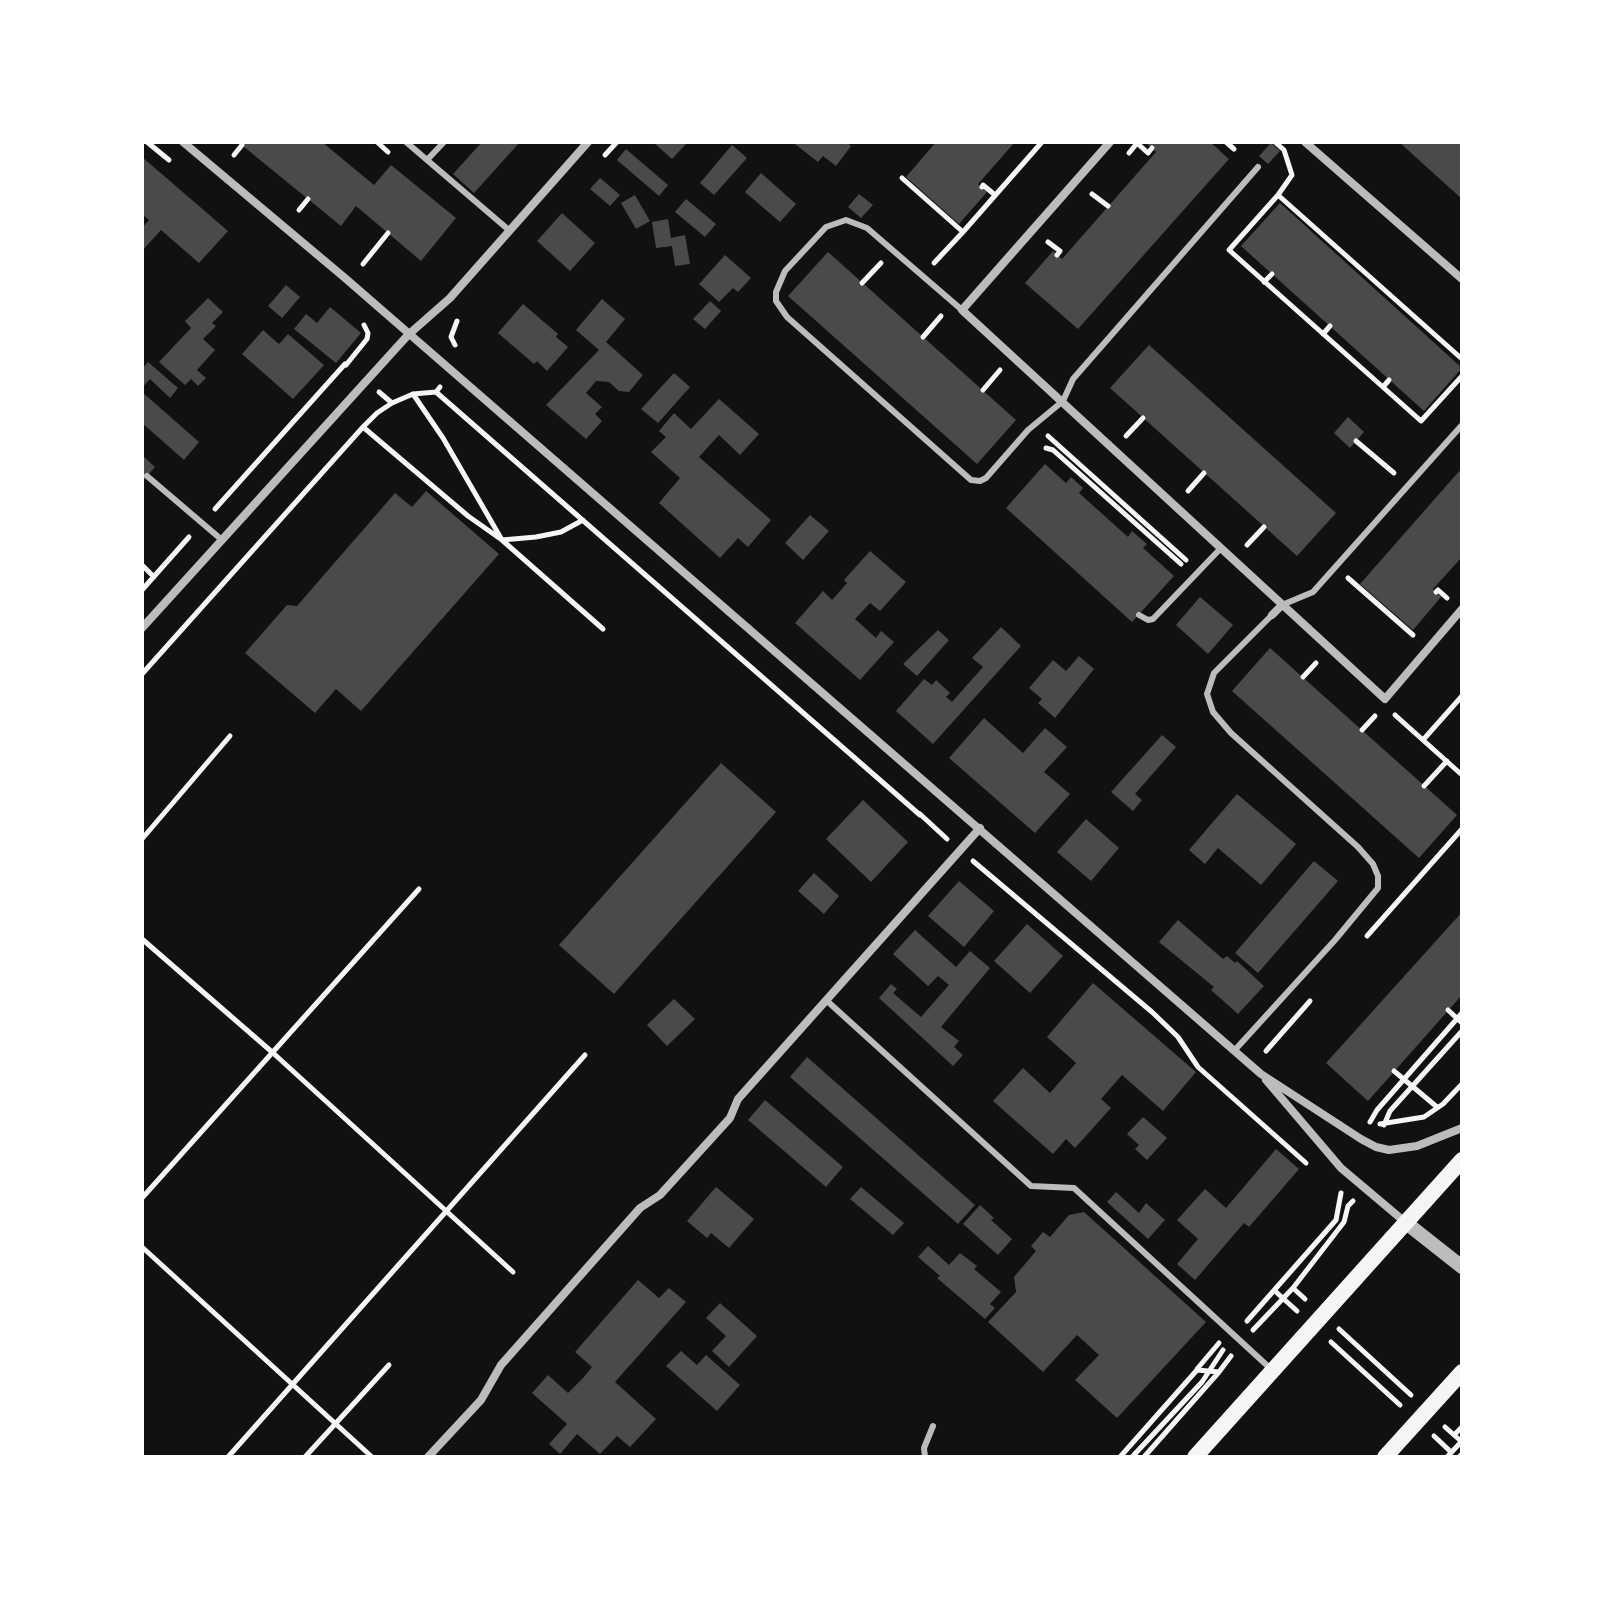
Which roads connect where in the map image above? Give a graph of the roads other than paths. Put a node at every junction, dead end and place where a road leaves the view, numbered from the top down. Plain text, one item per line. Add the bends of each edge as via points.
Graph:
1 (183, 142) edge
2 (406, 142) edge
3 (444, 142) edge
4 (588, 142) edge
5 (1110, 142) edge
6 (1305, 142) edge
7 (427, 160) junction
8 (1258, 167) dead end
9 (510, 231) junction
10 (1462, 279) edge
11 (962, 310) junction
12 (408, 335) junction
13 (1063, 401) junction
14 (1462, 425) edge
15 (147, 476) dead end
16 (222, 540) junction
17 (1221, 548) junction
18 (1282, 605) junction
19 (1462, 609) edge
20 (1139, 615) dead end
21 (1272, 615) joint
22 (142, 628) edge
23 (980, 828) junction
24 (826, 1000) junction
25 (1234, 1051) junction
26 (1261, 1074) junction
27 (1462, 1128) edge
28 (1462, 1160) edge
29 (1405, 1222) junction
30 (1462, 1267) edge
31 (1272, 1370) junction
32 (1462, 1372) edge
33 (933, 1426) dead end
34 (428, 1457) edge
35 (925, 1457) edge
36 (1195, 1457) edge
37 (1385, 1457) edge

1 - 12 street
2 - 7 lane
3 - 7 lane
4 - 9 street
5 - 11 street
6 - 10 street
7 - 9 lane
8 - 13 lane via 1073,379
9 - 12 street via 450,298
11 - 13 street
11 - 13 lane via 857,222 846,220 826,227 780,279 776,292 787,317 971,480 986,478
12 - 16 street
12 - 23 street
13 - 17 street
14 - 18 lane via 1313,592
15 - 16 lane
16 - 22 street
17 - 18 street
17 - 20 lane via 1153,619
18 - 19 street via 1385,699
18 - 21 street
21 - 25 lane via 1214,673 1207,694 1213,712 1358,847 1373,864 1378,888
23 - 24 street
23 - 25 street
24 - 31 lane via 1031,1186 1074,1188
24 - 34 street via 738,1099 730,1118 660,1195 640,1208 501,1365 481,1400
25 - 26 street
26 - 27 street via 1376,1147 1417,1146
26 - 29 street via 1341,1168
28 - 29 main road
29 - 30 street
29 - 31 main road
31 - 36 main road
32 - 37 main road
33 - 35 lane

